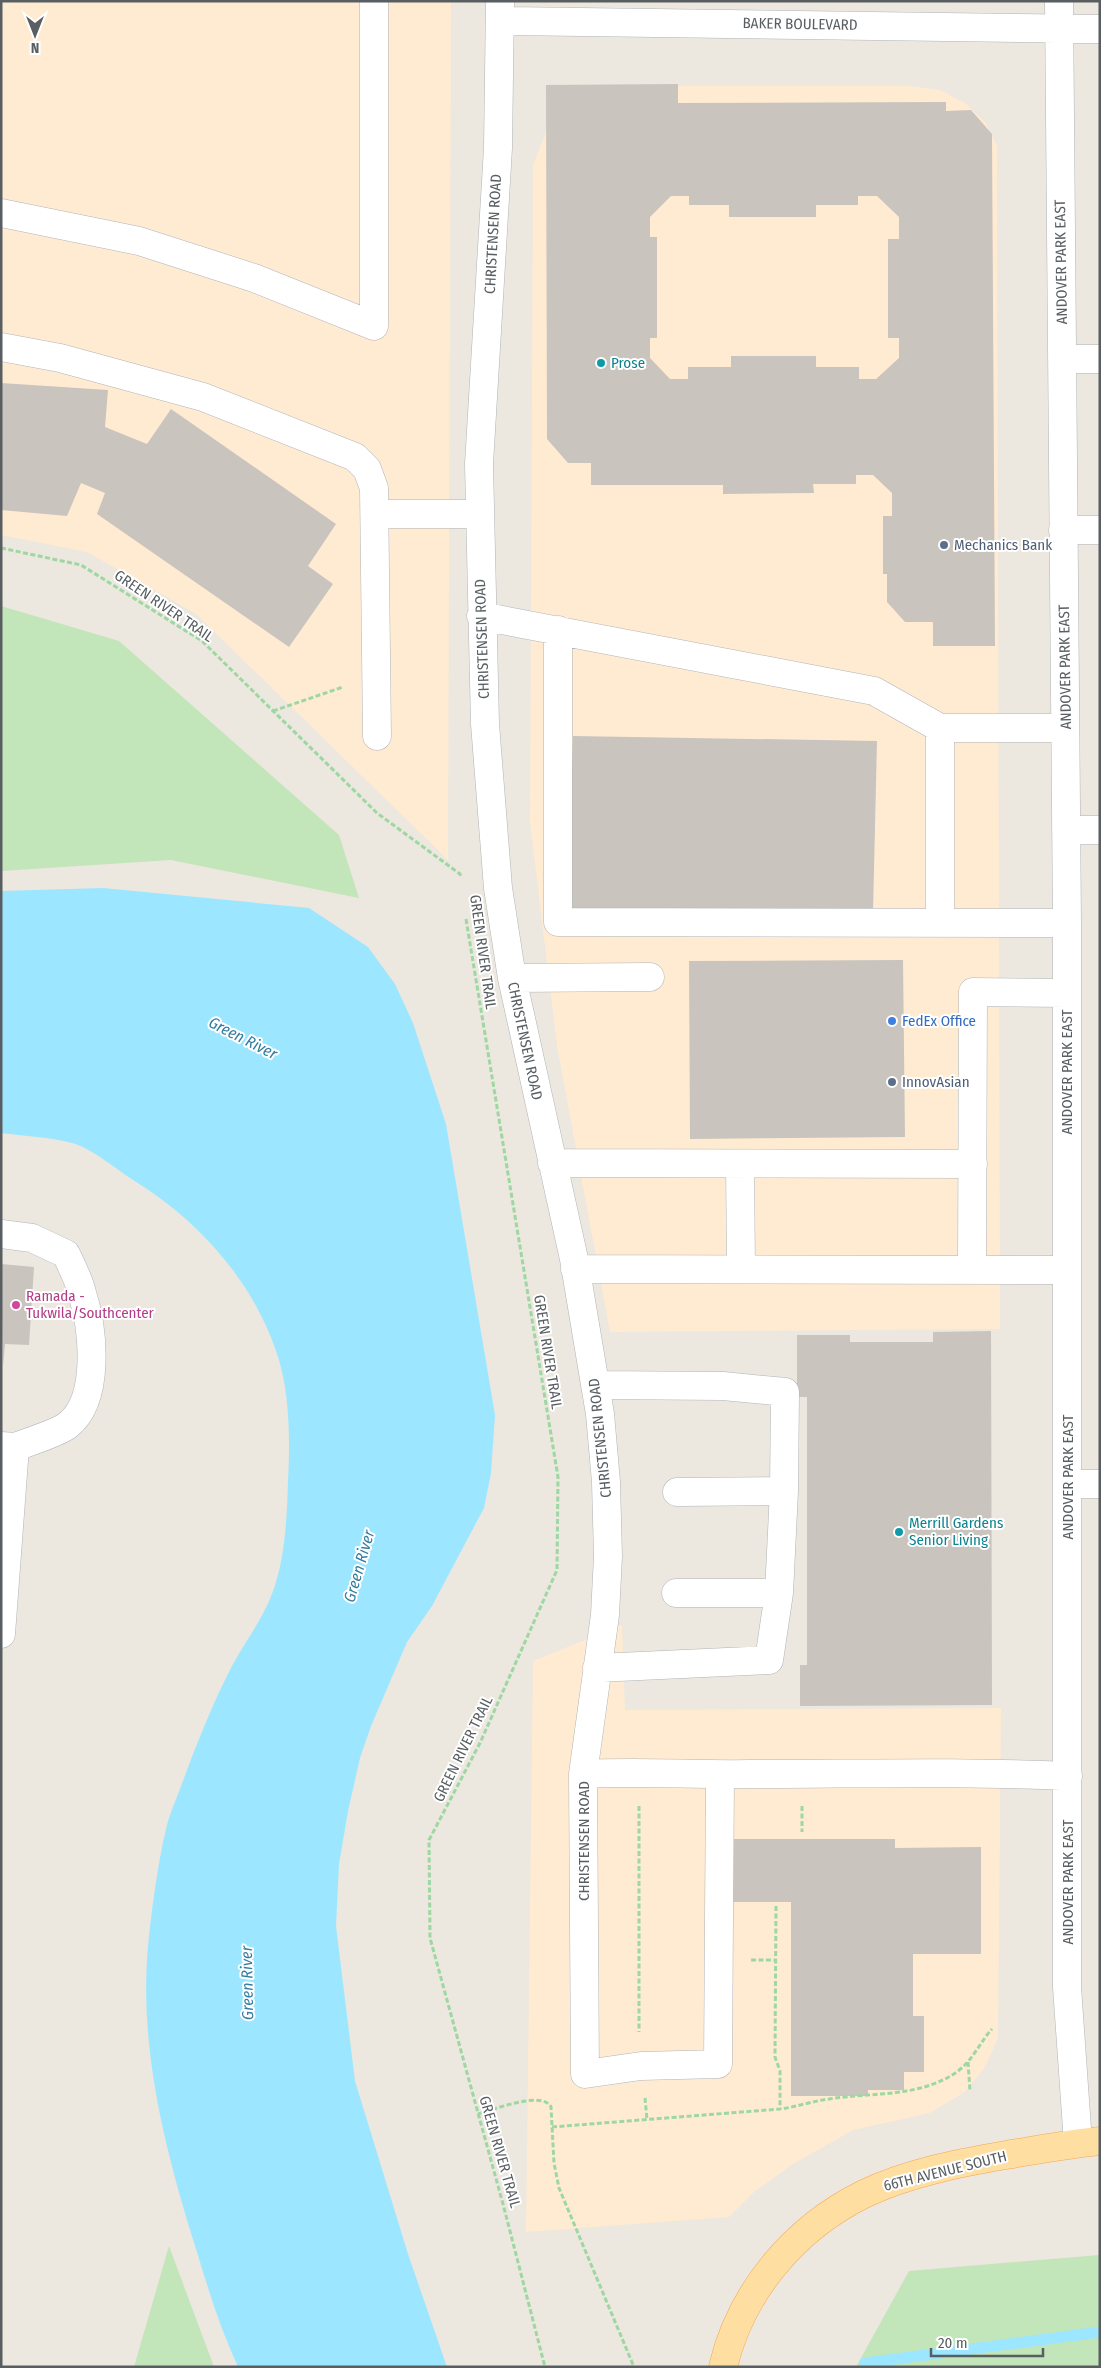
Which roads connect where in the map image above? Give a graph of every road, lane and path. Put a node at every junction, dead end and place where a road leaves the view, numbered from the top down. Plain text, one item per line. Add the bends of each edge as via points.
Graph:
1 (374, 1) edge
2 (1059, 1) edge
3 (500, 11) edge
4 (778, 12) edge
5 (1059, 28) junction
6 (1100, 29) edge
7 (1, 213) edge
8 (1, 347) edge
9 (1062, 359) junction
10 (1100, 359) edge
11 (375, 514) junction
12 (480, 514) junction
13 (1063, 530) junction
14 (1100, 530) edge
15 (1, 548) edge
16 (481, 616) junction
17 (558, 630) junction
18 (377, 675) junction
19 (273, 712) junction
20 (940, 728) junction
21 (1065, 728) junction
22 (378, 736) dead end
23 (1066, 830) junction
24 (1100, 830) edge
25 (462, 883) dead end
26 (465, 911) dead end
27 (940, 922) junction
28 (1067, 923) junction
29 (650, 977) dead end
30 (512, 978) junction
31 (1067, 992) junction
32 (552, 1163) junction
33 (740, 1164) junction
34 (973, 1164) junction
35 (1, 1234) edge
36 (575, 1269) junction
37 (741, 1269) junction
38 (972, 1270) junction
39 (1067, 1270) junction
40 (596, 1385) junction
41 (8, 1447) edge
42 (1068, 1484) junction
43 (1100, 1484) edge
44 (784, 1491) junction
45 (677, 1492) dead end
46 (676, 1593) dead end
47 (779, 1593) junction
48 (1, 1634) edge
49 (597, 1668) junction
50 (639, 1771) junction
51 (583, 1774) junction
52 (720, 1774) junction
53 (1068, 1776) junction
54 (802, 1803) dead end
55 (802, 1832) dead end
56 (776, 1906) dead end
57 (747, 1960) dead end
58 (776, 1960) junction
59 (992, 2029) dead end
60 (968, 2062) junction
61 (640, 2066) junction
62 (970, 2090) dead end
63 (780, 2109) junction
64 (478, 2114) junction
65 (647, 2120) junction
66 (552, 2127) junction
67 (1089, 2142) edge
68 (545, 2367) edge
69 (634, 2367) edge
70 (723, 2367) edge

1 - 7 street via 374,326 254,278 139,241
2 - 5 street, ANDOVER PARK EAST
3 - 4 street, BAKER BOULEVARD
3 - 12 street, CHRISTENSEN ROAD via 498,148 479,464
4 - 5 street, BAKER BOULEVARD
5 - 6 street, BAKER BOULEVARD
5 - 9 street, ANDOVER PARK EAST
8 - 11 street via 60,358 203,397 355,457 367,469 374,488
9 - 10 street
9 - 13 street, ANDOVER PARK EAST
11 - 12 street
11 - 18 street
12 - 16 street, CHRISTENSEN ROAD
13 - 14 street
13 - 21 street, ANDOVER PARK EAST
15 - 19 path, GREEN RIVER TRAIL via 81,565 202,641
16 - 17 street
16 - 30 street, CHRISTENSEN ROAD via 491,812 498,888
17 - 20 street via 874,691
17 - 27 street via 558,922
18 - 19 path
18 - 22 street
19 - 25 path, GREEN RIVER TRAIL via 377,813 460,874
20 - 21 street
20 - 27 street
21 - 23 street, ANDOVER PARK EAST
23 - 24 street
23 - 28 street, ANDOVER PARK EAST
26 - 64 path, GREEN RIVER TRAIL via 558,1477 557,1570 480,1743 429,1840 430,1938
27 - 28 street
28 - 31 street, ANDOVER PARK EAST
29 - 30 street
30 - 32 street, CHRISTENSEN ROAD
31 - 34 street via 973,992
31 - 39 street, ANDOVER PARK EAST
32 - 33 street
32 - 36 street, CHRISTENSEN ROAD
33 - 34 street
33 - 37 street
34 - 38 street
35 - 41 street via 32,1238 66,1254 82,1292 91,1332 91,1372 86,1401 68,1425
36 - 37 street
36 - 40 street, CHRISTENSEN ROAD
37 - 38 street
38 - 39 street
39 - 42 street, ANDOVER PARK EAST
40 - 44 street via 723,1386 785,1392
40 - 49 street, CHRISTENSEN ROAD via 606,1482 608,1556 605,1615
41 - 48 street
42 - 43 street
42 - 53 street, ANDOVER PARK EAST
44 - 45 street
44 - 47 street
46 - 47 street
47 - 49 street via 769,1660
49 - 51 street, CHRISTENSEN ROAD
50 - 51 street
50 - 52 street
50 - 61 path
51 - 61 street, CHRISTENSEN ROAD via 585,2074
52 - 53 street via 995,1773
52 - 61 street via 718,2064
53 - 67 street, ANDOVER PARK EAST via 1067,1987
54 - 55 path
56 - 58 path
57 - 58 path
58 - 63 path via 775,2058 780,2070
59 - 60 path
60 - 62 path
60 - 63 path via 946,2079 928,2086
61 - 65 path
63 - 65 path
64 - 66 path via 524,2101 546,2100 551,2107
64 - 68 path, GREEN RIVER TRAIL
65 - 66 path
66 - 69 path via 559,2188
67 - 70 main road, 66TH AVENUE SOUTH via 976,2160 891,2183 840,2207 796,2240 767,2272 744,2309

